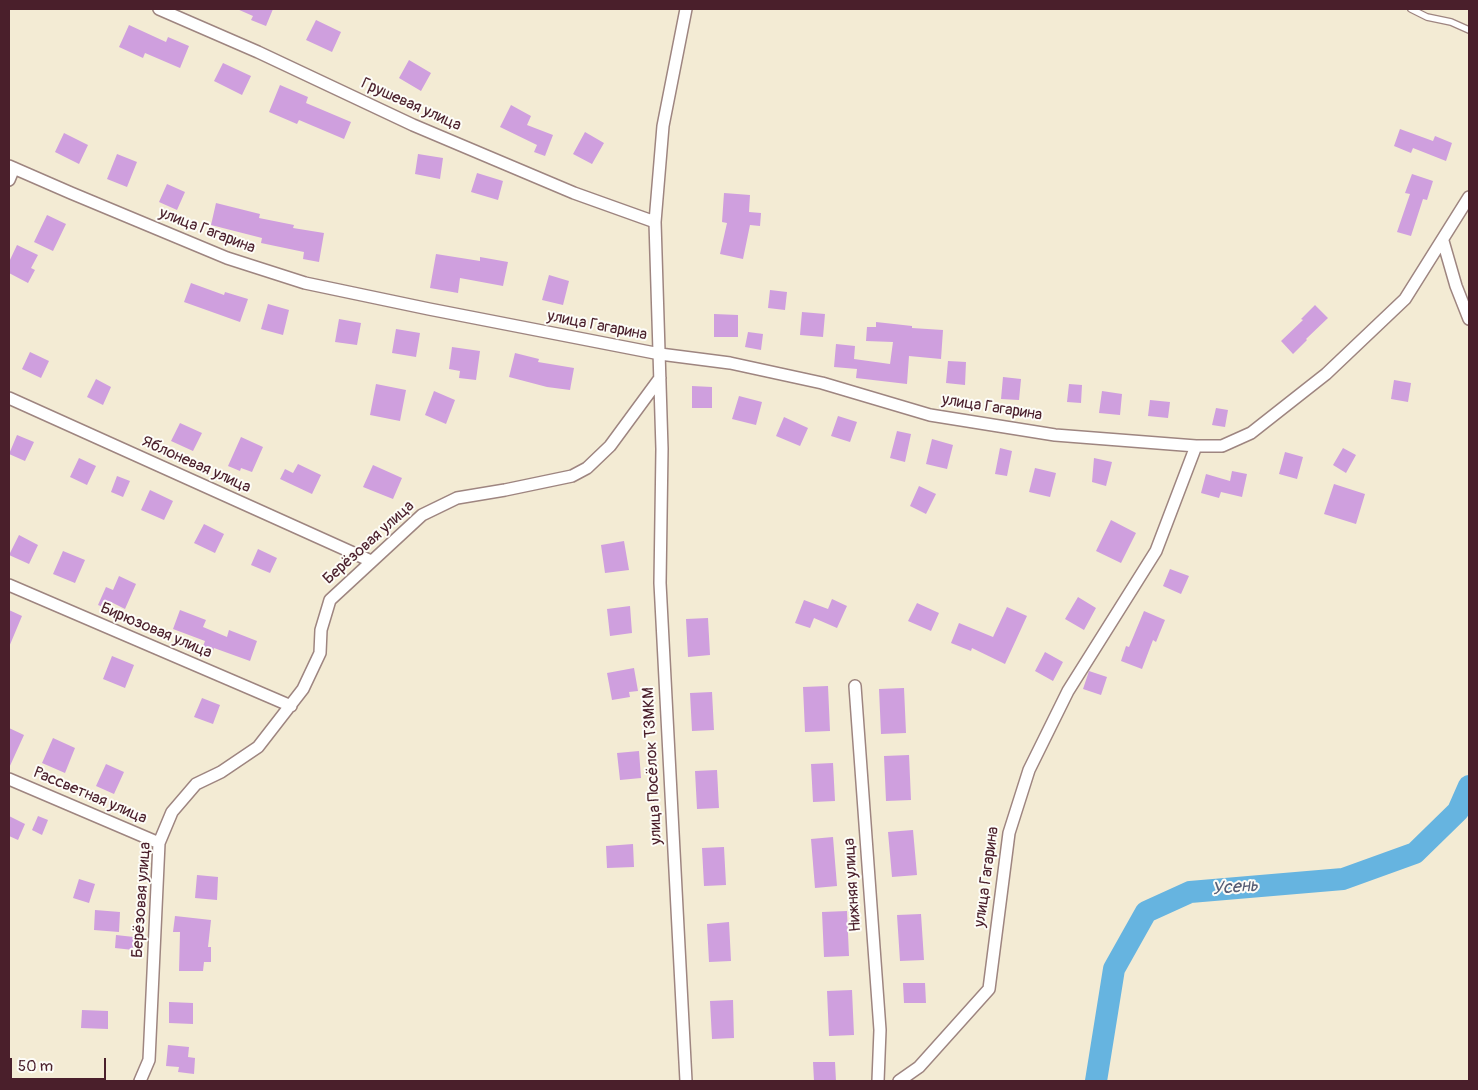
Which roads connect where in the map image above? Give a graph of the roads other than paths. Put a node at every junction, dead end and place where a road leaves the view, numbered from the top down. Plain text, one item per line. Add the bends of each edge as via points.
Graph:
1 (158, 9) edge
2 (686, 9) edge
3 (1411, 9) edge
4 (1469, 30) edge
5 (12, 167) edge
6 (9, 180) edge
7 (1469, 198) edge
8 (655, 222) junction
9 (1443, 241) junction
10 (1469, 319) edge
11 (660, 354) junction
12 (660, 378) junction
13 (9, 398) edge
14 (1196, 446) junction
15 (370, 561) junction
16 (9, 585) edge
17 (855, 686) dead end
18 (291, 706) junction
19 (9, 779) edge
20 (160, 842) junction
21 (140, 1081) edge
22 (686, 1081) edge
23 (878, 1081) edge
24 (899, 1081) edge

1 - 8 street, Грушевая улица via 412,125
2 - 8 street, улица Посёлок ТЗМКМ via 663,126
3 - 4 lane
5 - 6 street
5 - 11 street, улица Гагарина via 228,258 304,283
7 - 9 street, улица Гагарина
8 - 11 street, улица Посёлок ТЗМКМ
9 - 10 street
9 - 14 street, улица Гагарина via 1405,299 1326,374 1251,434 1222,446
11 - 12 street, улица Посёлок ТЗМКМ
11 - 14 street, улица Гагарина via 730,363 822,383 930,415 1055,435
12 - 15 street, Берёзовая улица via 610,446 587,468 572,476 458,498 422,515
12 - 22 street, улица Посёлок ТЗМКМ via 660,583
13 - 15 street, Яблоневая улица
14 - 24 street, улица Гагарина via 1156,551 1068,691 1029,770 1008,832 989,989 919,1066
15 - 18 street, Берёзовая улица via 330,600 321,630 320,653
16 - 18 street, Бирюзовая улица
17 - 23 street, Нижняя улица via 880,1030
18 - 20 street, Берёзовая улица via 258,747 221,772 196,784 172,812
19 - 20 street, Рассветная улица
20 - 21 street, Берёзовая улица via 149,1060

